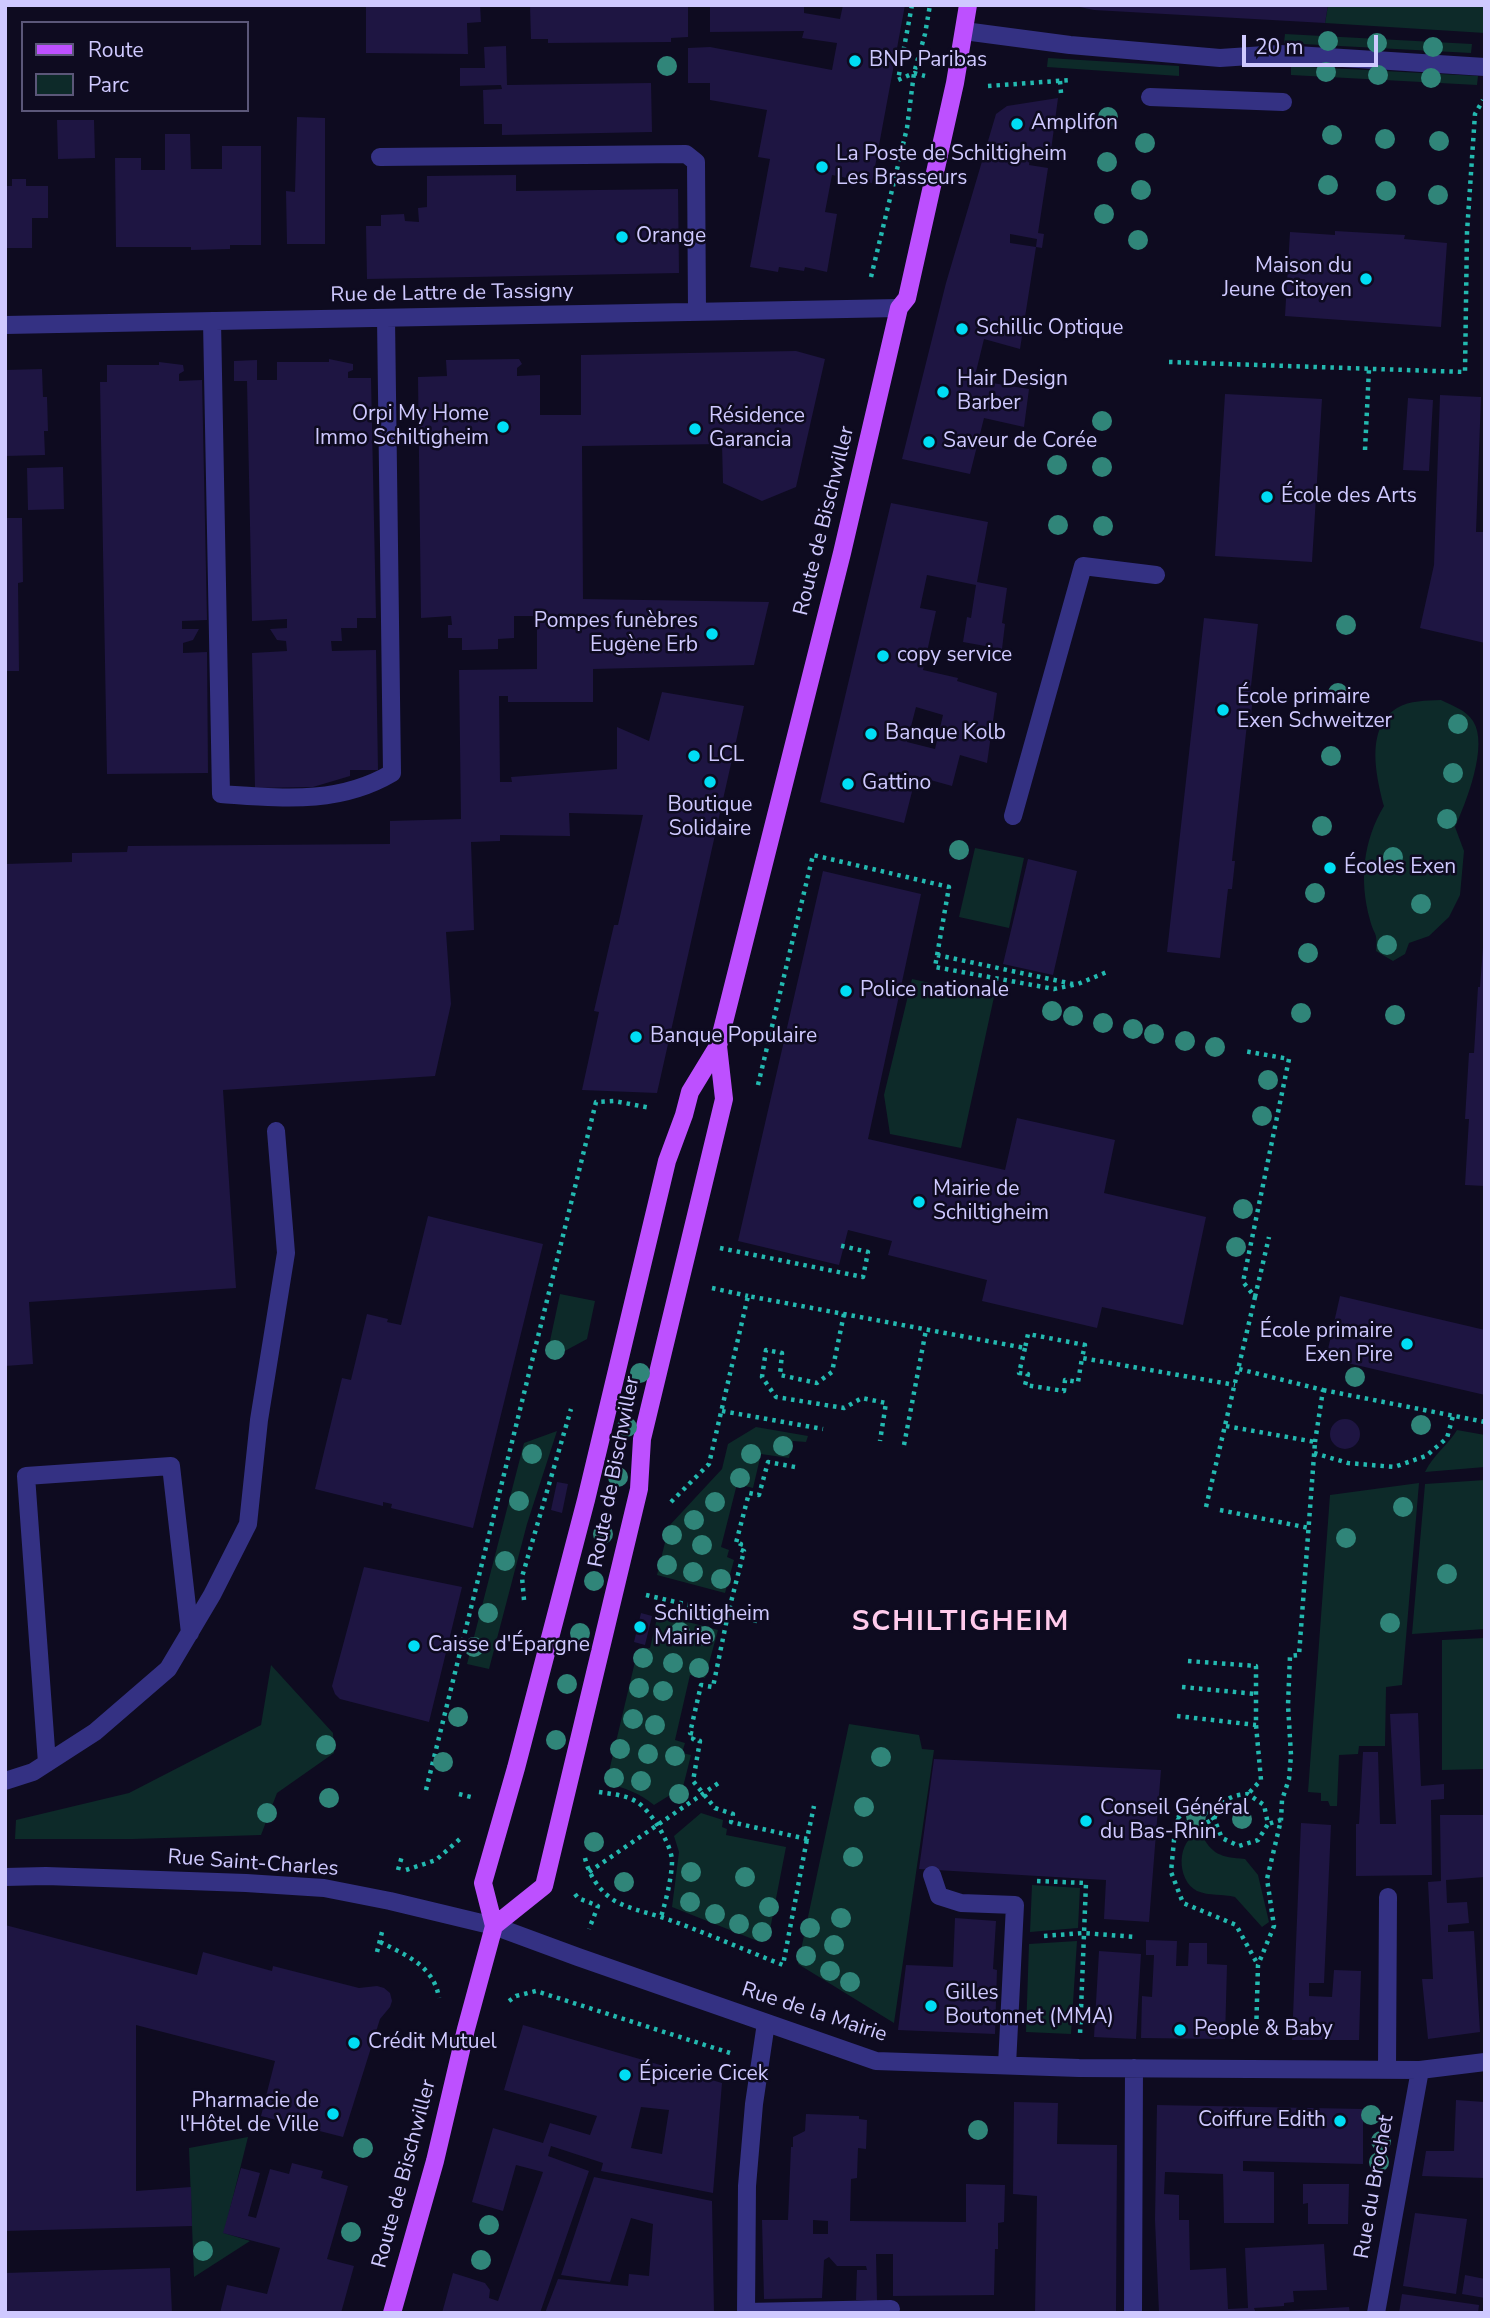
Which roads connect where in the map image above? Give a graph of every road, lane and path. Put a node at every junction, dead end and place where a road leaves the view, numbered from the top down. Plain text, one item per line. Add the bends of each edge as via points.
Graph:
1 (912, 5) edge
2 (930, 5) edge
3 (968, 5) edge
4 (964, 31) junction
5 (1485, 67) edge
6 (914, 73) junction
7 (1060, 81) dead end
8 (1061, 93) dead end
9 (1485, 96) edge
10 (1150, 97) dead end
11 (1283, 102) dead end
12 (380, 157) dead end
13 (869, 283) dead end
14 (899, 308) junction
15 (697, 312) junction
16 (386, 318) junction
17 (212, 321) junction
18 (5, 325) edge
19 (1169, 362) dead end
20 (1369, 369) junction
21 (1365, 450) dead end
22 (1156, 575) dead end
23 (1013, 816) dead end
24 (937, 955) junction
25 (1107, 972) dead end
26 (1077, 984) junction
27 (718, 1046) junction
28 (1244, 1051) dead end
29 (757, 1088) dead end
30 (652, 1108) dead end
31 (276, 1131) dead end
32 (1269, 1237) dead end
33 (838, 1245) dead end
34 (719, 1248) dead end
35 (1255, 1297) junction
36 (844, 1314) junction
37 (926, 1330) junction
38 (1025, 1348) junction
39 (1082, 1358) junction
40 (1239, 1369) junction
41 (1235, 1385) junction
42 (1323, 1390) junction
43 (722, 1411) junction
44 (1453, 1416) junction
45 (1485, 1422) edge
46 (1226, 1426) junction
47 (822, 1429) dead end
48 (880, 1441) dead end
49 (1315, 1442) junction
50 (904, 1445) dead end
51 (1314, 1453) junction
52 (795, 1467) dead end
53 (667, 1506) dead end
54 (1206, 1507) dead end
55 (1220, 1510) dead end
56 (1309, 1528) junction
57 (642, 1594) dead end
58 (728, 1614) junction
59 (757, 1621) dead end
60 (190, 1633) junction
61 (1188, 1661) dead end
62 (1182, 1687) dead end
63 (1256, 1695) junction
64 (1177, 1716) dead end
65 (1256, 1725) junction
66 (47, 1763) junction
67 (5, 1782) edge
68 (720, 1782) dead end
69 (426, 1790) dead end
70 (596, 1791) dead end
71 (702, 1794) junction
72 (1248, 1794) junction
73 (814, 1806) dead end
74 (1176, 1819) junction
75 (1214, 1819) junction
76 (1281, 1820) junction
77 (1268, 1824) junction
78 (656, 1825) junction
79 (807, 1839) junction
80 (584, 1855) dead end
81 (589, 1872) junction
82 (932, 1875) dead end
83 (5, 1877) edge
84 (1032, 1880) dead end
85 (1388, 1897) dead end
86 (661, 1917) junction
87 (494, 1926) junction
88 (1083, 1933) junction
89 (1137, 1937) dead end
90 (1013, 1938) junction
91 (380, 1942) dead end
92 (1258, 1965) junction
93 (504, 2005) dead end
94 (441, 2010) dead end
95 (766, 2023) junction
96 (1485, 2062) edge
97 (760, 2063) junction
98 (1007, 2065) junction
99 (1079, 2068) junction
100 (1134, 2068) junction
101 (1255, 2068) junction
102 (1387, 2069) junction
103 (1420, 2070) junction
104 (891, 2309) dead end
105 (746, 2312) edge
106 (391, 2313) edge
107 (1133, 2313) edge
108 (1376, 2313) edge

1 - 6 path via 898,80
2 - 6 path
3 - 4 main road, Route de Bischwiller
4 - 5 street via 1220,58 1280,54
4 - 14 main road, Route de Bischwiller via 907,298
6 - 13 path via 907,128
7 - 8 path
9 - 20 path via 1475,114 1465,372
10 - 11 street
12 - 15 street via 686,154 696,162
14 - 15 street, Rue de Lattre de Tassigny
14 - 27 main road, Route de Bischwiller
15 - 16 street, Rue de Lattre de Tassigny
16 - 17 street, Rue de Lattre de Tassigny
16 - 17 street via 391,773 346,793 302,799 221,794
17 - 18 street, Rue de Lattre de Tassigny
19 - 20 path
20 - 21 path
22 - 23 street via 1083,566
24 - 26 path
24 - 26 path via 935,967 1054,989
24 - 29 path via 949,887 813,855
25 - 26 path
27 - 87 main road, Route de Bischwiller via 690,1092 667,1161 586,1500 483,1882
27 - 87 main road, Route de Bischwiller via 724,1099 642,1439 639,1489 544,1886
28 - 35 path via 1289,1059 1243,1282
30 - 69 path via 596,1102
31 - 60 street via 286,1253 259,1420 248,1524
32 - 35 path
33 - 34 path via 868,1252 863,1277
35 - 40 path
36 - 37 path
36 - 43 path via 748,1296
36 - 48 path via 832,1372 817,1383 780,1375 782,1353 766,1350 762,1377 776,1397 844,1408 862,1398 886,1403
37 - 38 path
37 - 50 path
38 - 39 path via 1028,1334 1085,1345
38 - 39 path via 1019,1373 1028,1374 1025,1385 1064,1391 1065,1380 1077,1382
39 - 41 path
40 - 41 path
40 - 42 path
41 - 46 path
42 - 44 path
42 - 49 path
43 - 47 path
43 - 53 path via 709,1464
44 - 45 path
44 - 51 path via 1447,1438 1426,1456 1394,1467 1348,1463
46 - 49 path
46 - 54 path
49 - 51 path
51 - 56 path
52 - 58 path via 768,1462 760,1495 749,1493 736,1543 744,1551
55 - 56 path
56 - 76 path via 1299,1656 1290,1656 1291,1755
57 - 58 path
58 - 59 path
58 - 71 path via 713,1687 701,1685 690,1733 700,1741 693,1781
60 - 66 street via 168,1670 96,1732
60 - 66 street via 171,1466 26,1476
61 - 63 path via 1256,1666
62 - 63 path
63 - 65 path
64 - 65 path
65 - 72 path via 1261,1780
66 - 67 street
68 - 71 path
70 - 78 path via 640,1803
71 - 78 path
71 - 79 path via 715,1808 733,1814 731,1822
72 - 75 path via 1232,1794 1220,1804
72 - 77 path via 1264,1805
73 - 79 path
74 - 75 path via 1196,1828
74 - 75 path via 1195,1805
74 - 92 path via 1171,1872 1183,1903 1236,1925
75 - 77 path via 1222,1838 1239,1846 1258,1840
76 - 77 path
76 - 92 path via 1267,1879 1274,1926
78 - 81 path
78 - 86 path via 672,1860
79 - 86 path via 783,1965
80 - 81 path
81 - 86 path via 614,1900
82 - 90 street via 939,1896 961,1903 1015,1905
83 - 87 street, Rue Saint-Charles via 324,1888
84 - 88 path via 1086,1882
85 - 102 street
87 - 95 street, Rue de la Mairie
87 - 106 main road, Route de Bischwiller
88 - 89 path
88 - 90 path
88 - 99 path
90 - 98 street
91 - 94 path via 419,1962 437,1985
92 - 101 path
93 - 97 path via 536,1991
95 - 97 street
95 - 98 street, Rue de la Mairie via 876,2061
96 - 103 street, Rue de la Mairie
97 - 105 street via 747,2186
98 - 99 street, Rue de la Mairie
99 - 100 street, Rue de la Mairie
100 - 101 street, Rue de la Mairie
100 - 107 street
101 - 102 street, Rue de la Mairie
102 - 103 street, Rue de la Mairie
103 - 108 street, Rue du Brochet
104 - 105 street

